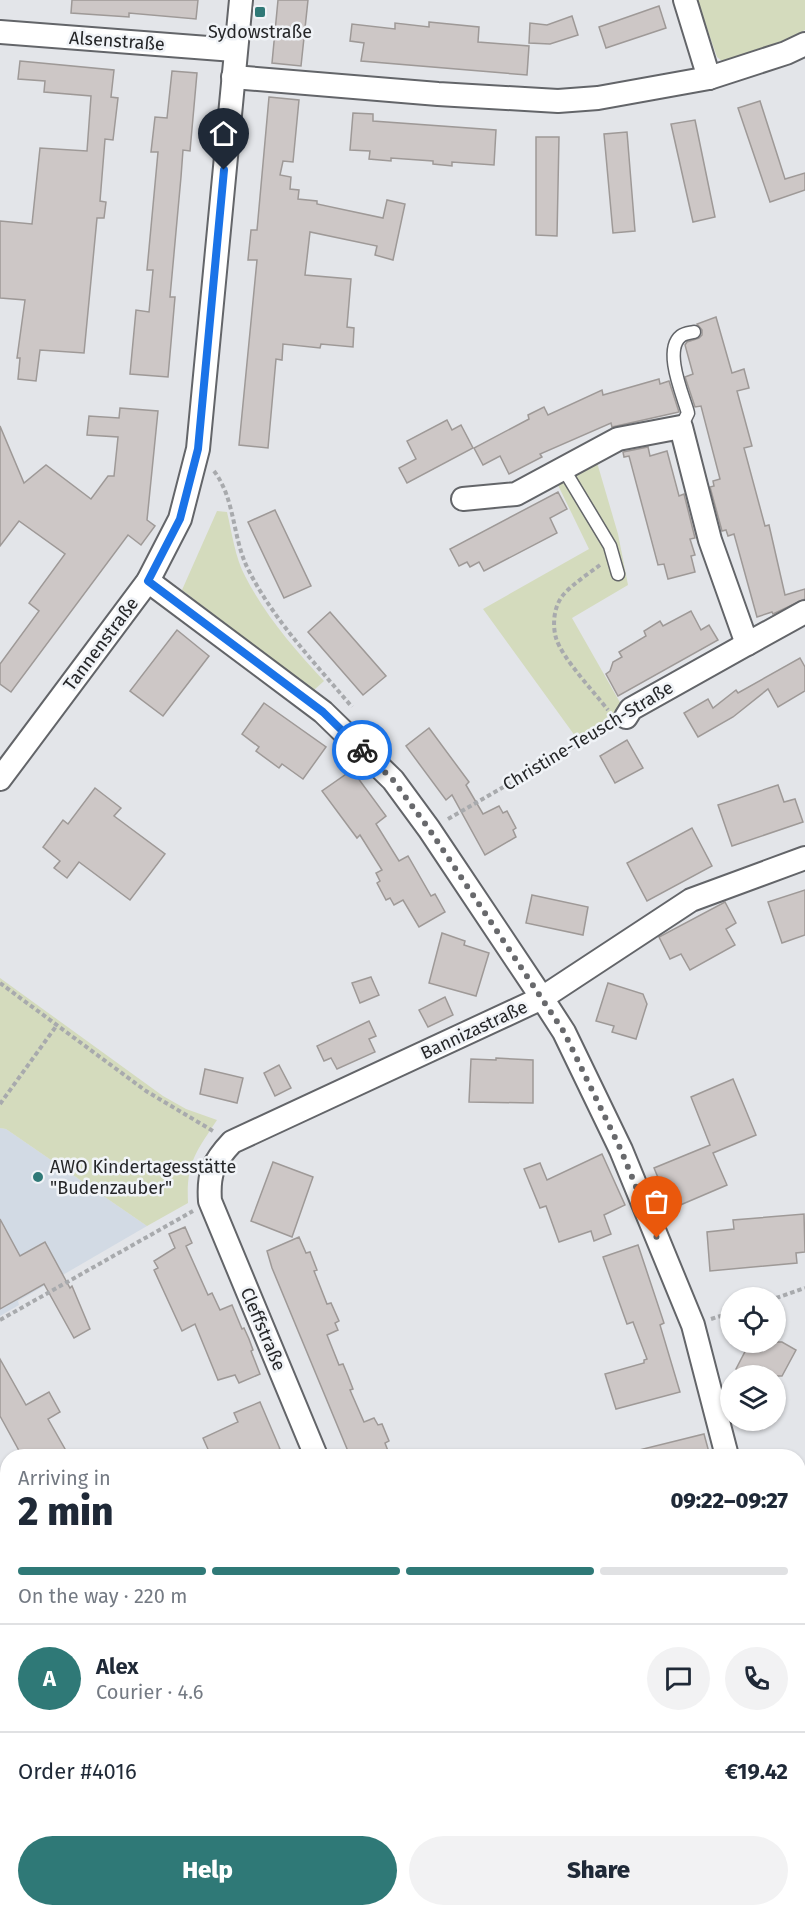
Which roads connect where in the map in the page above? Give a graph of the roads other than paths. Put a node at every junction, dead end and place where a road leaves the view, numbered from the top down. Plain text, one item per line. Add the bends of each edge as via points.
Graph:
1 (241, 0) edge
2 (686, 0) edge
3 (0, 32) edge
4 (805, 44) edge
5 (234, 50) junction
6 (233, 76) junction
7 (709, 78) junction
8 (694, 332) dead end
9 (681, 426) junction
10 (563, 468) junction
11 (463, 499) dead end
12 (618, 574) dead end
13 (148, 581) junction
14 (805, 612) edge
15 (747, 644) junction
16 (622, 720) road end
17 (0, 779) edge
18 (805, 858) edge
19 (542, 998) junction
20 (210, 1201) joint
21 (313, 1449) edge
22 (725, 1449) edge

1 - 5 street, Tannenstraße
2 - 7 street
3 - 5 street, Alsenstraße
4 - 7 street
5 - 6 street, Tannenstraße
6 - 7 street via 558,101
6 - 13 street, Tannenstraße via 198,449 180,519
8 - 9 lane via 683,334 676,341 672,357 688,413
9 - 10 street via 618,439
9 - 15 street via 710,540
10 - 11 street via 516,494
10 - 12 lane via 610,546
13 - 17 street, Tannenstraße
13 - 19 street via 323,712 393,780
14 - 15 street, Christine-Teusch-Straße
15 - 16 street, Christine-Teusch-Straße via 631,709
18 - 19 street, Bannizastraße via 691,900
19 - 20 street, Bannizastraße via 232,1142 210,1176
19 - 22 street via 564,1032 621,1150 693,1325
20 - 21 street, Cleffstraße

